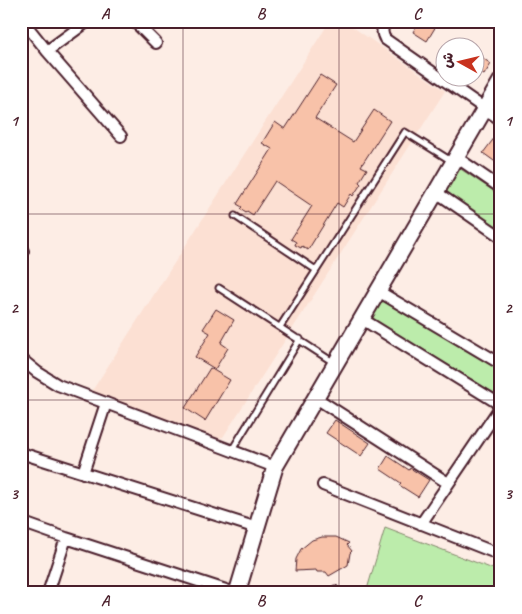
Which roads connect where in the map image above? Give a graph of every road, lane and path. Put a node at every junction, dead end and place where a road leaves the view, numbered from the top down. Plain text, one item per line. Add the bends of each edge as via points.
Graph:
1 (23, 21) edge
2 (88, 21) edge
3 (134, 21) edge
4 (386, 21) edge
5 (156, 43) dead end
6 (47, 51) junction
7 (501, 81) edge
8 (484, 109) junction
9 (501, 120) edge
10 (121, 136) dead end
11 (454, 160) junction
12 (501, 188) edge
13 (436, 192) junction
14 (235, 216) dead end
15 (501, 237) edge
16 (316, 270) junction
17 (219, 288) dead end
18 (378, 290) junction
19 (362, 319) junction
20 (280, 327) junction
21 (300, 340) junction
22 (21, 360) edge
23 (336, 363) junction
24 (501, 364) edge
25 (316, 398) junction
26 (106, 403) junction
27 (501, 406) edge
28 (232, 451) junction
29 (21, 453) edge
30 (275, 467) junction
31 (83, 473) junction
32 (448, 483) junction
33 (322, 485) dead end
34 (21, 522) edge
35 (421, 524) junction
36 (257, 528) junction
37 (66, 538) junction
38 (501, 555) edge
39 (48, 593) edge
40 (236, 593) edge

1 - 6 street
2 - 6 street
3 - 5 street
4 - 8 street via 382,30 385,39
6 - 10 street
7 - 8 street
8 - 9 street
8 - 11 street
11 - 12 street
11 - 13 street
11 - 16 lane via 405,132
13 - 15 street
13 - 18 street
14 - 16 lane
16 - 20 lane
17 - 20 lane
18 - 19 street
18 - 24 street
19 - 23 street
19 - 27 street
20 - 21 lane
21 - 23 lane
21 - 28 lane
22 - 26 street via 47,379
23 - 25 street
25 - 30 street
25 - 32 street
26 - 28 street
26 - 31 street
27 - 32 street
28 - 30 street
29 - 31 street
30 - 36 street
31 - 36 street
32 - 35 street
33 - 35 street
34 - 37 street
35 - 38 street
36 - 40 street
37 - 39 street
37 - 40 street

